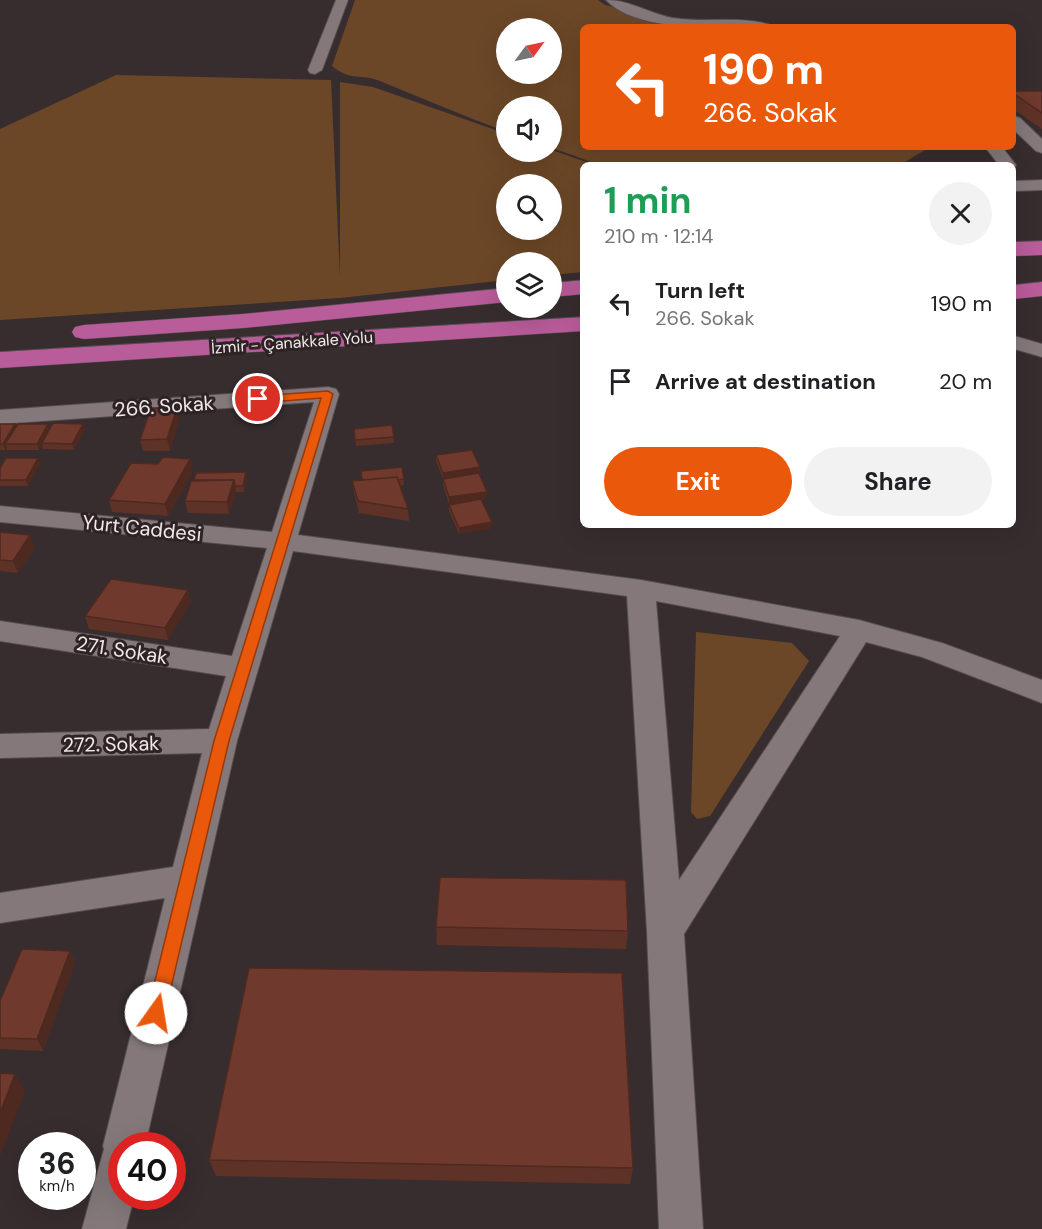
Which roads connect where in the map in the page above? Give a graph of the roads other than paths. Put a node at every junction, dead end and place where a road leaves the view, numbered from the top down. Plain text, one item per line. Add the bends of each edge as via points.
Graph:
1 (342, 0) edge
2 (612, 0) edge
3 (746, 24) edge
4 (315, 70) dead end
5 (1016, 123) edge
6 (1042, 148) edge
7 (996, 150) edge
8 (1006, 162) edge
9 (1016, 174) edge
10 (1027, 186) edge
11 (1042, 248) edge
12 (1016, 249) edge
13 (580, 287) edge
14 (562, 289) edge
15 (1042, 289) edge
16 (1016, 292) edge
17 (496, 296) edge
18 (580, 324) edge
19 (0, 338) edge
20 (1016, 343) edge
21 (1040, 350) edge
22 (0, 360) edge
23 (0, 417) edge
24 (0, 514) edge
25 (284, 542) junction
26 (641, 589) junction
27 (859, 630) junction
28 (0, 631) edge
29 (244, 668) junction
30 (1042, 692) edge
31 (221, 741) junction
32 (0, 746) edge
33 (188, 880) junction
34 (0, 908) edge
35 (665, 932) junction
36 (127, 1132) edge
37 (109, 1210) edge
38 (104, 1229) edge
39 (681, 1229) edge

1 - 4 street
2 - 3 street via 661,19
5 - 6 street
7 - 8 street
9 - 10 street
11 - 12 highway
13 - 14 highway
15 - 16 highway
17 - 19 highway, İzmir - Çanakkale Yolu via 243,321
18 - 22 highway, İzmir - Çanakkale Yolu
20 - 21 street
23 - 25 street, 266. Sokak via 328,394
24 - 25 street, Yurt Caddesi
25 - 26 street, Yurt Caddesi
25 - 29 street
26 - 27 street, Yurt Caddesi
26 - 35 street
27 - 30 street, Yurt Caddesi via 932,650
27 - 35 street
28 - 29 street, 271. Sokak
29 - 31 street
31 - 32 street, 272. Sokak
31 - 33 street
33 - 34 street
33 - 36 street
35 - 39 street
37 - 38 street

